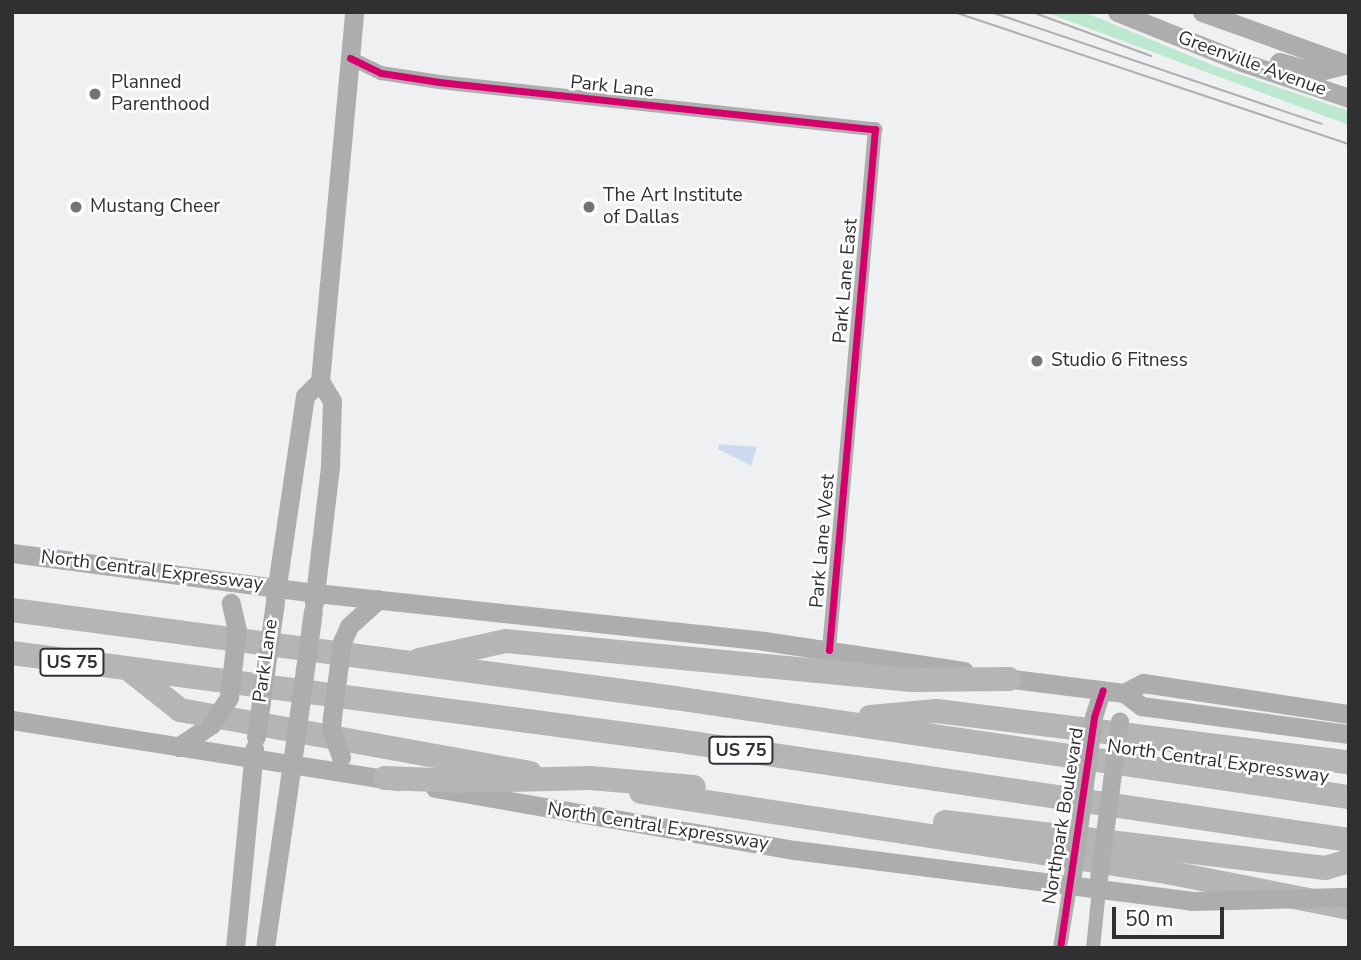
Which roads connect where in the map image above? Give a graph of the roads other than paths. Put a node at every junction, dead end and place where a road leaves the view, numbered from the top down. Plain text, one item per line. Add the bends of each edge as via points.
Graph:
1 (355, 12) edge
2 (1116, 12) edge
3 (1202, 12) edge
4 (350, 58) junction
5 (1242, 62) junction
6 (1348, 64) edge
7 (1349, 98) edge
8 (875, 129) joint
9 (320, 381) junction
10 (848, 435) joint
11 (12, 553) edge
12 (211, 580) junction
13 (276, 595) junction
14 (379, 599) junction
15 (314, 602) junction
16 (12, 610) edge
17 (829, 650) junction
18 (12, 653) edge
19 (401, 664) junction
20 (131, 671) junction
21 (1009, 678) junction
22 (1103, 690) junction
23 (1124, 693) junction
24 (1349, 714) edge
25 (12, 720) edge
26 (834, 721) junction
27 (1349, 734) edge
28 (178, 747) junction
29 (252, 761) junction
30 (1349, 762) edge
31 (345, 765) junction
32 (292, 766) junction
33 (385, 778) junction
34 (1349, 797) edge
35 (1349, 840) edge
36 (1349, 861) edge
37 (1071, 881) junction
38 (1099, 885) junction
39 (1349, 897) edge
40 (1349, 908) edge
41 (235, 948) edge
42 (265, 948) edge
43 (1060, 948) edge
44 (1093, 948) edge

1 - 4 main road, Park Lane
2 - 5 main road, Greenville Avenue
3 - 6 main road, Greenville Avenue
4 - 8 street, Park Lane via 381,73 439,82
4 - 9 main road, Park Lane
5 - 6 main road via 1252,53 1316,72
5 - 7 main road, Greenville Avenue
8 - 10 street, Park Lane East
9 - 13 main road, Park Lane via 305,396
9 - 15 main road, Park Lane via 332,401
10 - 17 street, Park Lane West
11 - 12 main road, North Central Expressway
12 - 13 main road, North Central Expressway
12 - 28 main road, bridge via 231,603 237,630 229,696 211,725
13 - 15 main road, North Central Expressway
13 - 29 main road, Park Lane, bridge
14 - 15 main road, North Central Expressway
14 - 17 main road, North Central Expressway
14 - 31 main road, bridge via 349,626 342,642 331,730
15 - 32 main road, Park Lane, bridge
16 - 19 highway, North Central Expressway / US 75
17 - 21 main road, North Central Expressway
18 - 20 highway, US 75
19 - 21 highway via 506,641 914,680
19 - 26 highway, North Central Expressway / US 75
20 - 35 highway, US 75 via 672,740
20 - 40 highway via 180,710 689,800 1161,871
21 - 22 main road, North Central Expressway
22 - 23 main road, North Central Expressway
22 - 37 street, Northpark Boulevard, bridge via 1094,717
23 - 24 main road, North Central Expressway via 1143,683
23 - 27 main road, North Central Expressway via 1141,706
23 - 38 street, bridge
25 - 28 main road, North Central Expressway
26 - 30 highway via 937,710
26 - 34 highway, North Central Expressway / US 75
28 - 29 main road, North Central Expressway
29 - 32 main road, North Central Expressway
29 - 41 main road, Park Lane
31 - 32 main road, North Central Expressway
31 - 33 main road, North Central Expressway
32 - 42 main road, Park Lane
33 - 36 highway, bridge via 590,778 694,787 1325,868
33 - 37 main road, North Central Expressway via 795,849
37 - 38 main road, North Central Expressway
37 - 43 street, Northpark Boulevard
38 - 39 main road, North Central Expressway, bridge via 1191,901
38 - 44 street

